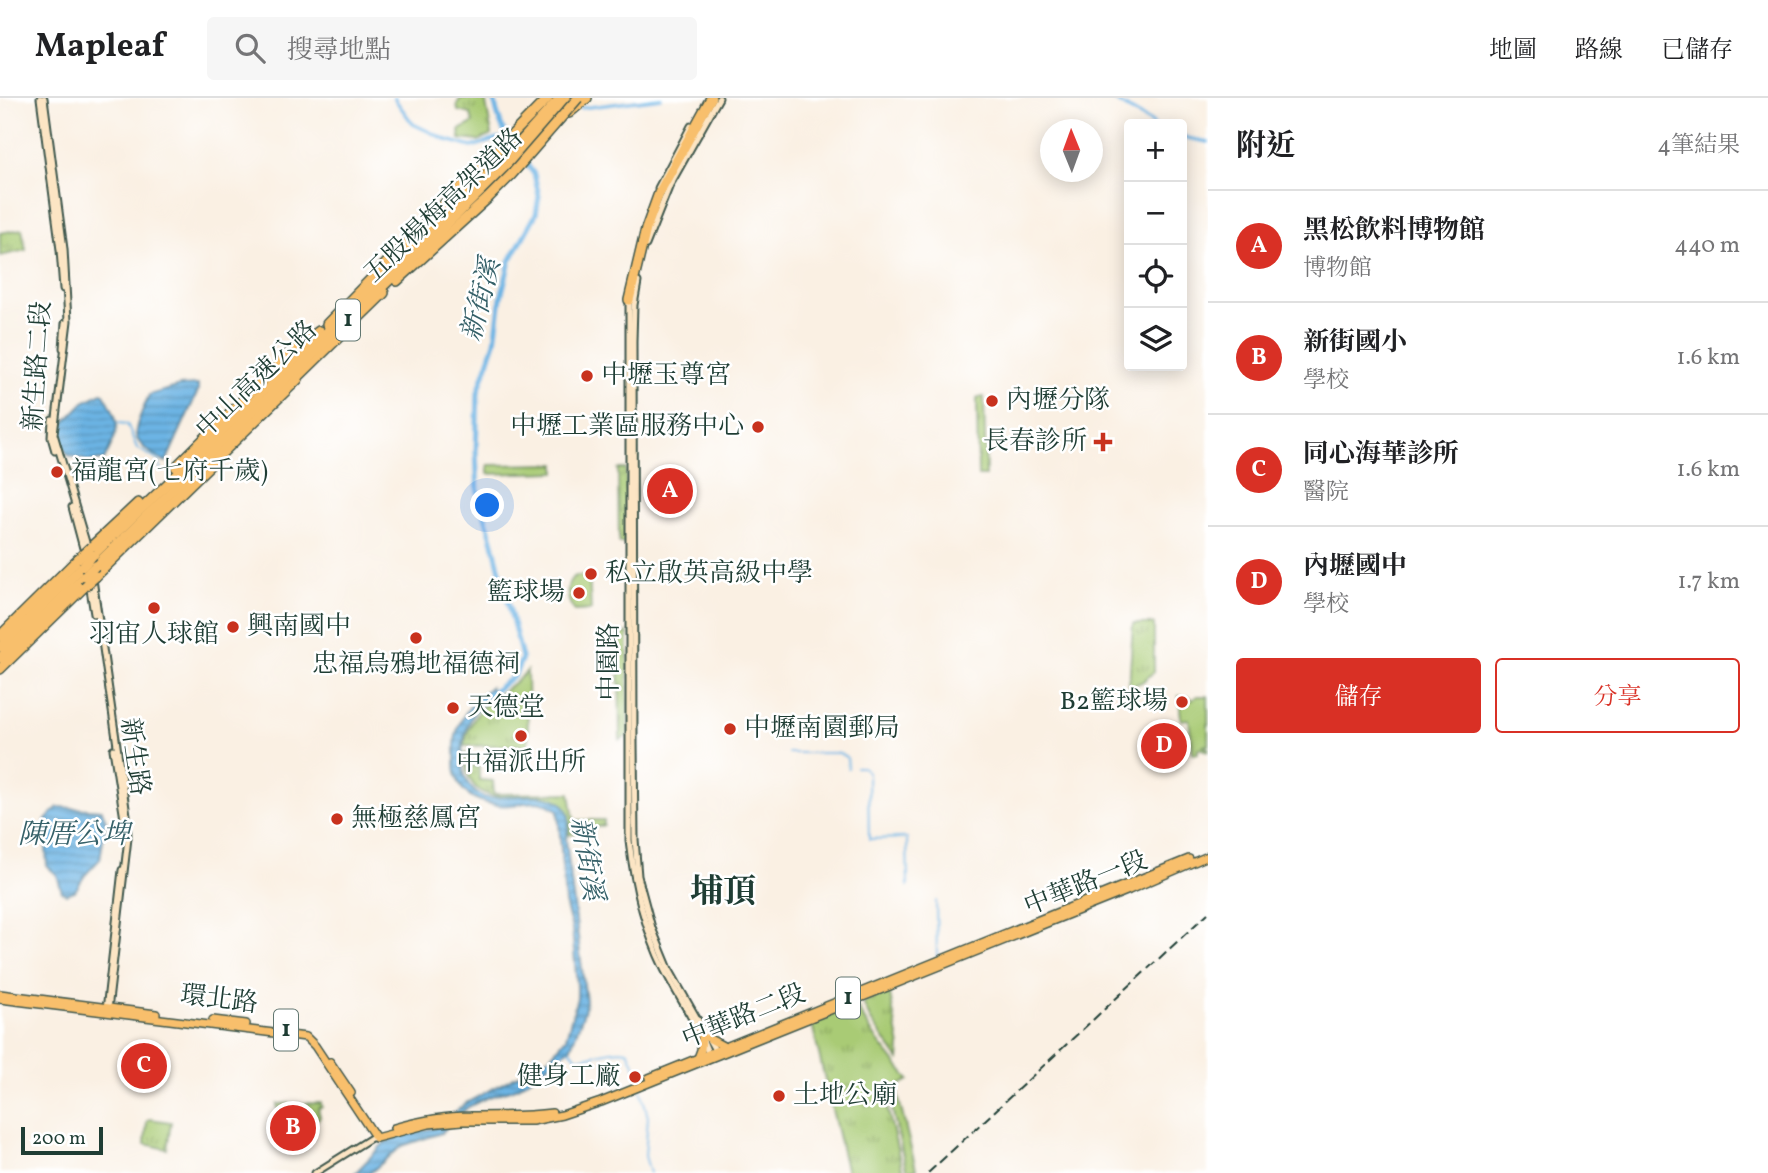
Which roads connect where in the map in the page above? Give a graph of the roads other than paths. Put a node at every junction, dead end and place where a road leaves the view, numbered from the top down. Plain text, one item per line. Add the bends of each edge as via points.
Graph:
1 (42, 98) edge
2 (548, 98) edge
3 (560, 98) edge
4 (569, 98) edge
5 (578, 98) edge
6 (587, 98) edge
7 (714, 98) edge
8 (524, 144) junction
9 (512, 155) junction
10 (661, 194) junction
11 (653, 224) junction
12 (629, 300) junction
13 (319, 331) junction
14 (313, 364) junction
15 (187, 464) junction
16 (181, 483) junction
17 (86, 556) junction
18 (96, 571) junction
19 (0, 634) edge
20 (0, 647) edge
21 (0, 658) edge
22 (0, 669) edge
23 (1208, 853) edge
24 (980, 947) junction
25 (0, 994) edge
26 (0, 999) edge
27 (107, 1009) junction
28 (705, 1037) junction
29 (725, 1047) junction
30 (713, 1055) junction
31 (698, 1058) junction
32 (640, 1084) junction
33 (375, 1136) junction
34 (315, 1173) edge

1 - 17 main road, 新生路二段 via 65,326 51,437
2 - 13 highway, 五股楊梅高架道路 / 1
3 - 8 highway, 中山高速公路 / 1
4 - 8 highway, 中山高速公路 / 1
5 - 14 highway, 五股楊梅高架道路 / 1, bridge via 511,176
6 - 8 highway
7 - 10 highway
7 - 11 main road, 中園路
7 - 12 main road, 中園路 via 670,161 650,208
8 - 9 highway, 中山高速公路 / 1
9 - 15 highway, 中山高速公路 / 1
9 - 16 highway, 中山高速公路 / 1
10 - 11 highway
10 - 12 highway via 644,236
11 - 28 main road, 中園路 via 634,299 633,332 635,839 638,876 652,928
12 - 28 main road, 中園路 via 629,839 633,878 664,971
13 - 15 highway, 五股楊梅高架道路 / 1
13 - 17 highway via 290,353
14 - 16 highway, 五股楊梅高架道路 / 1
14 - 18 highway
15 - 17 highway, 中山高速公路 / 1
16 - 18 highway, 中山高速公路 / 1
17 - 18 highway, 中山高速公路 / 1, bridge
17 - 19 highway
17 - 20 highway, 中山高速公路 / 1
17 - 21 highway, 中山高速公路 / 1
17 - 27 main road, 新生路 via 125,854
17 - 27 main road, 新生路 via 127,815 128,853
18 - 22 highway, bridge
23 - 24 main road, 中華路一段 / 1
24 - 29 main road, 中華路二段 / 1
24 - 30 main road, 中華路二段 / 1
25 - 27 main road, 環北路 / 1
26 - 27 main road, 環北路 / 1
27 - 33 main road, 環北路 / 1 via 309,1034
28 - 29 main road
28 - 30 main road, 中園路
28 - 31 main road
29 - 30 main road, 中華路二段 / 1
30 - 31 main road, 中華路二段 / 1
30 - 32 main road, 中華路二段 / 1
31 - 32 main road, 中華路二段 / 1
32 - 33 main road, 中華路二段 / 1 via 583,1109 532,1118 429,1122
33 - 34 main road

